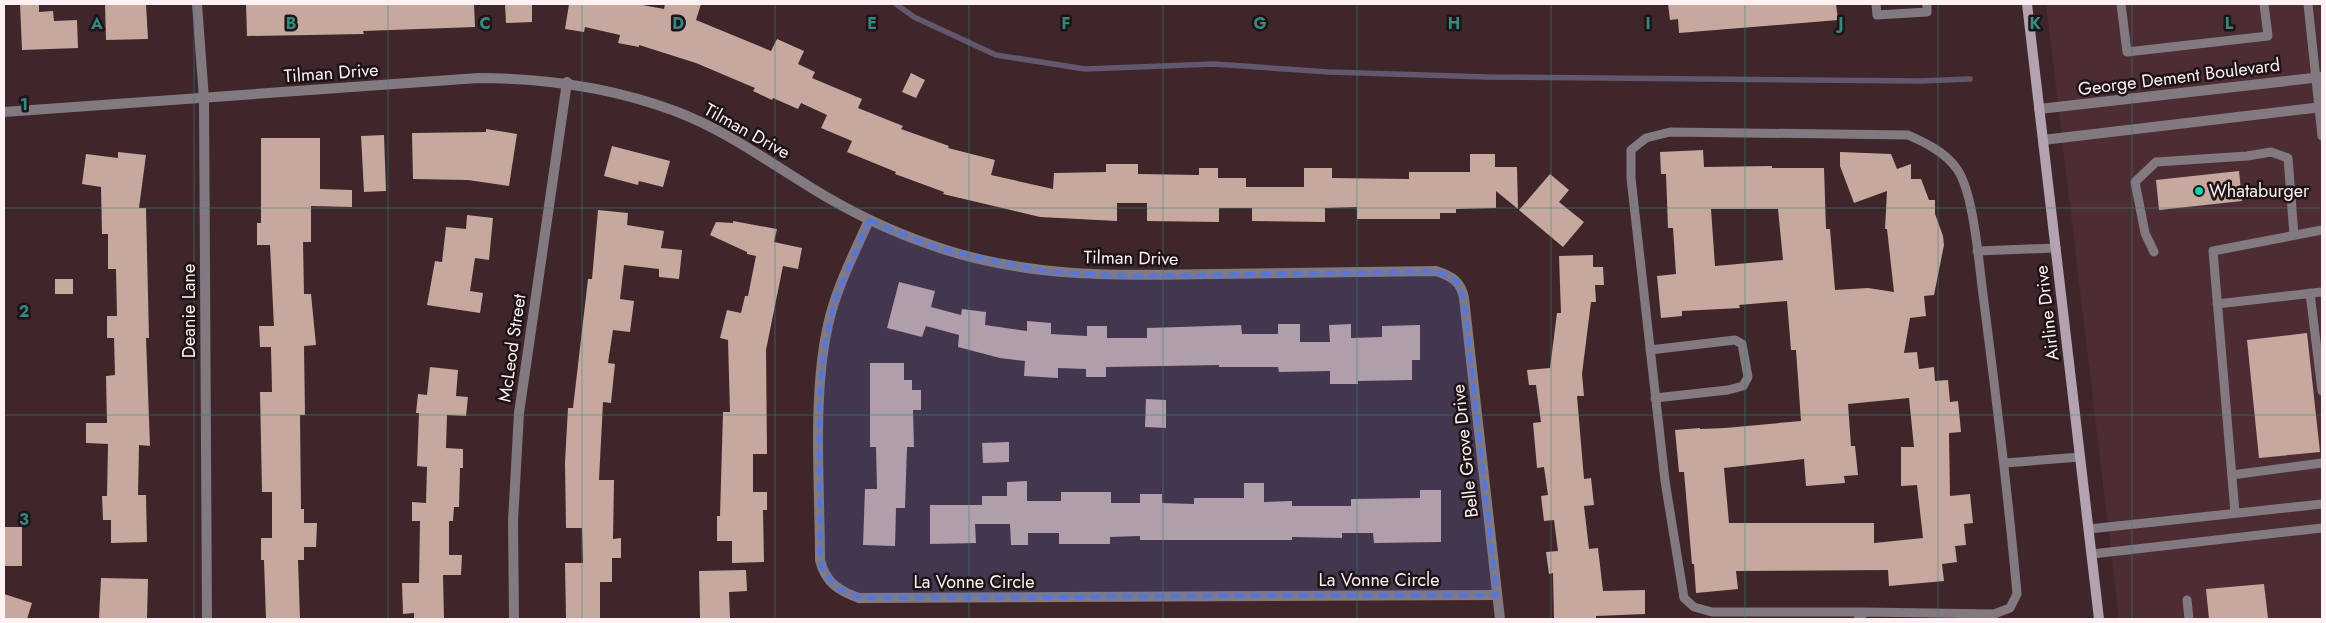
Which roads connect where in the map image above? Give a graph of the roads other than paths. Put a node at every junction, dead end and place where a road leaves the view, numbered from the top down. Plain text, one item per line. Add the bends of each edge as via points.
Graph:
1 (197, 4) edge
2 (1876, 4) edge
3 (1926, 4) edge
4 (2027, 4) edge
5 (2121, 4) edge
6 (2264, 4) edge
7 (2308, 4) edge
8 (2319, 77) edge
9 (566, 82) junction
10 (204, 99) junction
11 (2321, 107) edge
12 (2039, 109) junction
13 (4, 112) edge
14 (2322, 136) edge
15 (2043, 140) junction
16 (869, 220) junction
17 (2322, 230) edge
18 (2294, 235) junction
19 (2056, 248) junction
20 (1977, 251) junction
21 (2154, 252) dead end
22 (1457, 281) joint
23 (2322, 292) edge
24 (2310, 293) junction
25 (2217, 304) junction
26 (1650, 350) junction
27 (2322, 391) edge
28 (1656, 398) junction
29 (2080, 457) junction
30 (2004, 463) junction
31 (2322, 463) edge
32 (2232, 475) junction
33 (2322, 504) edge
34 (2235, 513) junction
35 (2322, 528) edge
36 (2089, 529) junction
37 (2092, 554) junction
38 (1497, 595) junction
39 (2187, 600) dead end
40 (1865, 612) junction
41 (207, 619) edge
42 (514, 619) edge
43 (1500, 619) edge
44 (1858, 619) edge
45 (2100, 619) edge
46 (2189, 619) edge

1 - 10 street, Deanie Lane
2 - 3 lane via 1877,15 1927,12
4 - 12 main road, Airline Drive
5 - 6 lane via 2127,52 2268,36
7 - 8 lane
8 - 11 lane
8 - 12 street, George Dement Boulevard
9 - 10 street, Tilman Drive via 478,78
9 - 16 street, Tilman Drive via 676,111 745,146
9 - 42 street, McLeod Street via 518,427 513,521
10 - 13 street, Tilman Drive
10 - 41 street, Deanie Lane
11 - 14 lane
11 - 15 street
12 - 15 main road, Airline Drive
15 - 19 main road, Airline Drive
16 - 22 street, Tilman Drive via 938,248 1045,271 1130,276 1436,271
16 - 38 street, La Vonne Circle via 834,301 824,352 820,407 820,560 823,572 838,589 859,598
17 - 18 lane
18 - 21 lane via 2288,158 2271,152 2156,162 2135,182 2145,233
18 - 25 lane via 2213,251
19 - 20 lane
19 - 29 main road, Airline Drive
20 - 26 lane via 1969,199 1958,170 1934,146 1908,135 1670,132 1646,138 1632,150 1631,178
20 - 30 lane
22 - 38 street, Belle Grove Drive via 1464,298
23 - 24 lane
24 - 25 lane
24 - 27 lane
25 - 32 lane
26 - 28 lane
26 - 28 lane via 1735,340 1742,344 1748,376 1743,386 1728,390
28 - 40 lane via 1665,481 1684,598 1694,607 1712,612
29 - 30 lane
29 - 36 main road, Airline Drive
30 - 40 lane via 2017,594 2010,608 1994,614
31 - 32 lane
32 - 34 lane
33 - 34 lane
34 - 36 lane
35 - 37 lane
36 - 37 main road, Airline Drive
37 - 45 main road, Airline Drive
38 - 43 street, Belle Grove Drive
39 - 46 lane
40 - 44 lane

